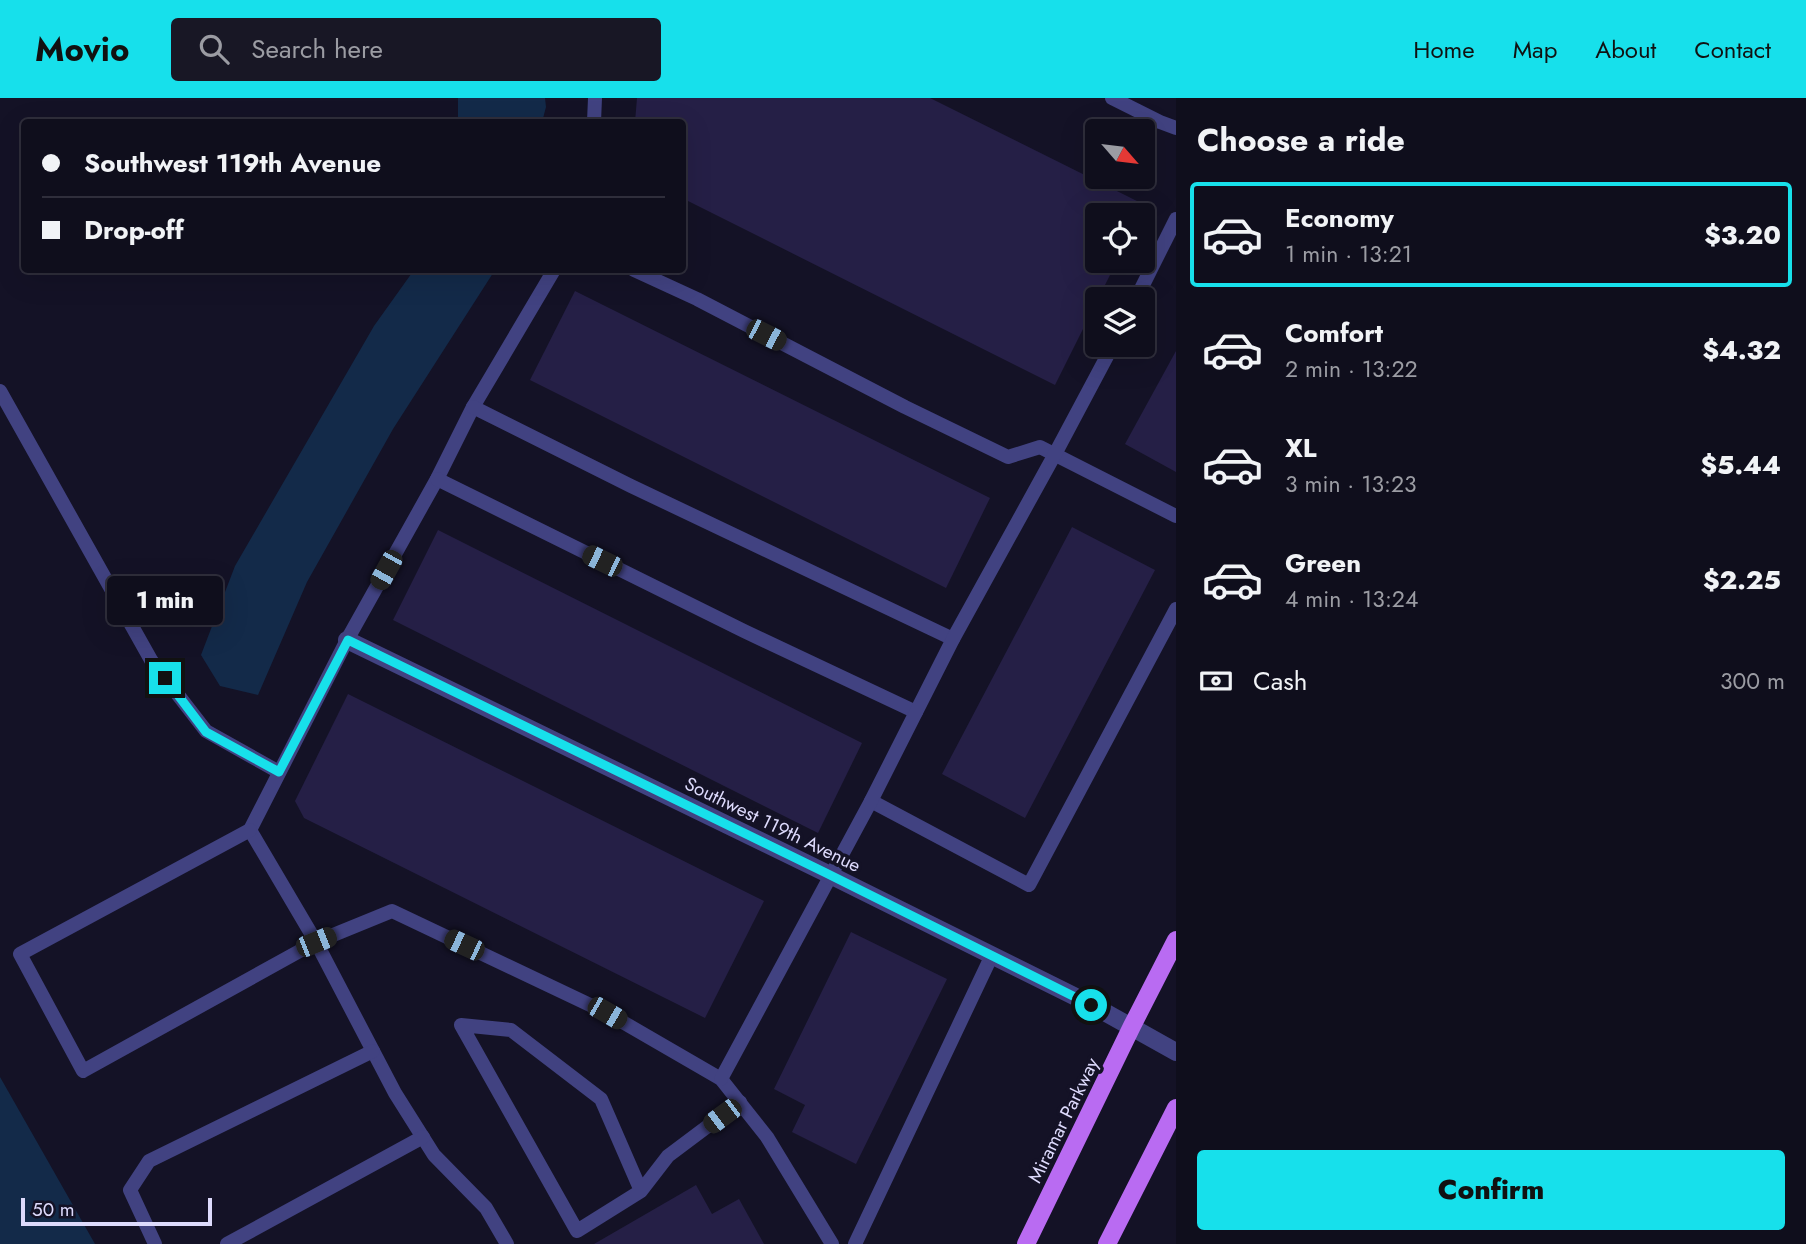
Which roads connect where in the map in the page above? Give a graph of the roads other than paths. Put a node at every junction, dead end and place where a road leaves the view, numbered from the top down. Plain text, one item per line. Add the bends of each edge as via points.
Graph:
1 (595, 98) edge
2 (1112, 98) edge
3 (594, 119) edge
4 (1176, 128) edge
5 (1176, 219) edge
6 (552, 273) edge
7 (641, 273) edge
8 (1142, 287) edge
9 (1107, 357) edge
10 (0, 391) edge
11 (473, 407) junction
12 (1055, 454) junction
13 (437, 479) junction
14 (1176, 516) edge
15 (1176, 609) edge
16 (953, 639) junction
17 (348, 640) junction
18 (916, 712) junction
19 (279, 772) junction
20 (871, 801) junction
21 (250, 830) junction
22 (830, 875) junction
23 (1176, 940) edge
24 (316, 942) junction
25 (992, 955) junction
26 (1132, 1026) junction
27 (373, 1051) junction
28 (1176, 1052) edge
29 (721, 1079) junction
30 (740, 1102) junction
31 (1176, 1108) edge
32 (423, 1137) junction
33 (641, 1191) junction
34 (155, 1244) edge
35 (227, 1244) edge
36 (507, 1244) edge
37 (832, 1244) edge
38 (855, 1244) edge
39 (1026, 1244) edge
40 (1107, 1244) edge

1 - 3 lane
2 - 4 lane
5 - 8 lane
6 - 11 lane
7 - 12 lane via 1009,457 1040,447
9 - 12 lane
10 - 19 lane via 151,660 206,732
11 - 13 lane
11 - 16 lane
12 - 14 lane
12 - 16 lane
13 - 17 lane
13 - 18 lane
15 - 20 lane via 1029,885
16 - 18 lane
17 - 19 lane
17 - 22 street, Southwest 119th Avenue
18 - 20 lane
19 - 21 lane
20 - 22 lane
21 - 24 lane
21 - 24 lane via 20,954 83,1071
22 - 25 street, Southwest 119th Avenue
22 - 29 lane
23 - 26 main road, Miramar Parkway
24 - 27 lane
24 - 29 lane via 392,911 607,1013
25 - 26 street, Southwest 119th Avenue
25 - 38 lane
26 - 28 street, Southwest 119th Avenue
26 - 39 main road, Miramar Parkway
27 - 32 lane
27 - 34 lane via 149,1161 130,1190
29 - 30 lane
30 - 33 lane via 667,1156
30 - 37 lane via 767,1137
31 - 40 main road
32 - 35 lane
32 - 36 lane via 486,1208
33 - 33 lane via 577,1231 461,1025 511,1030 601,1099

